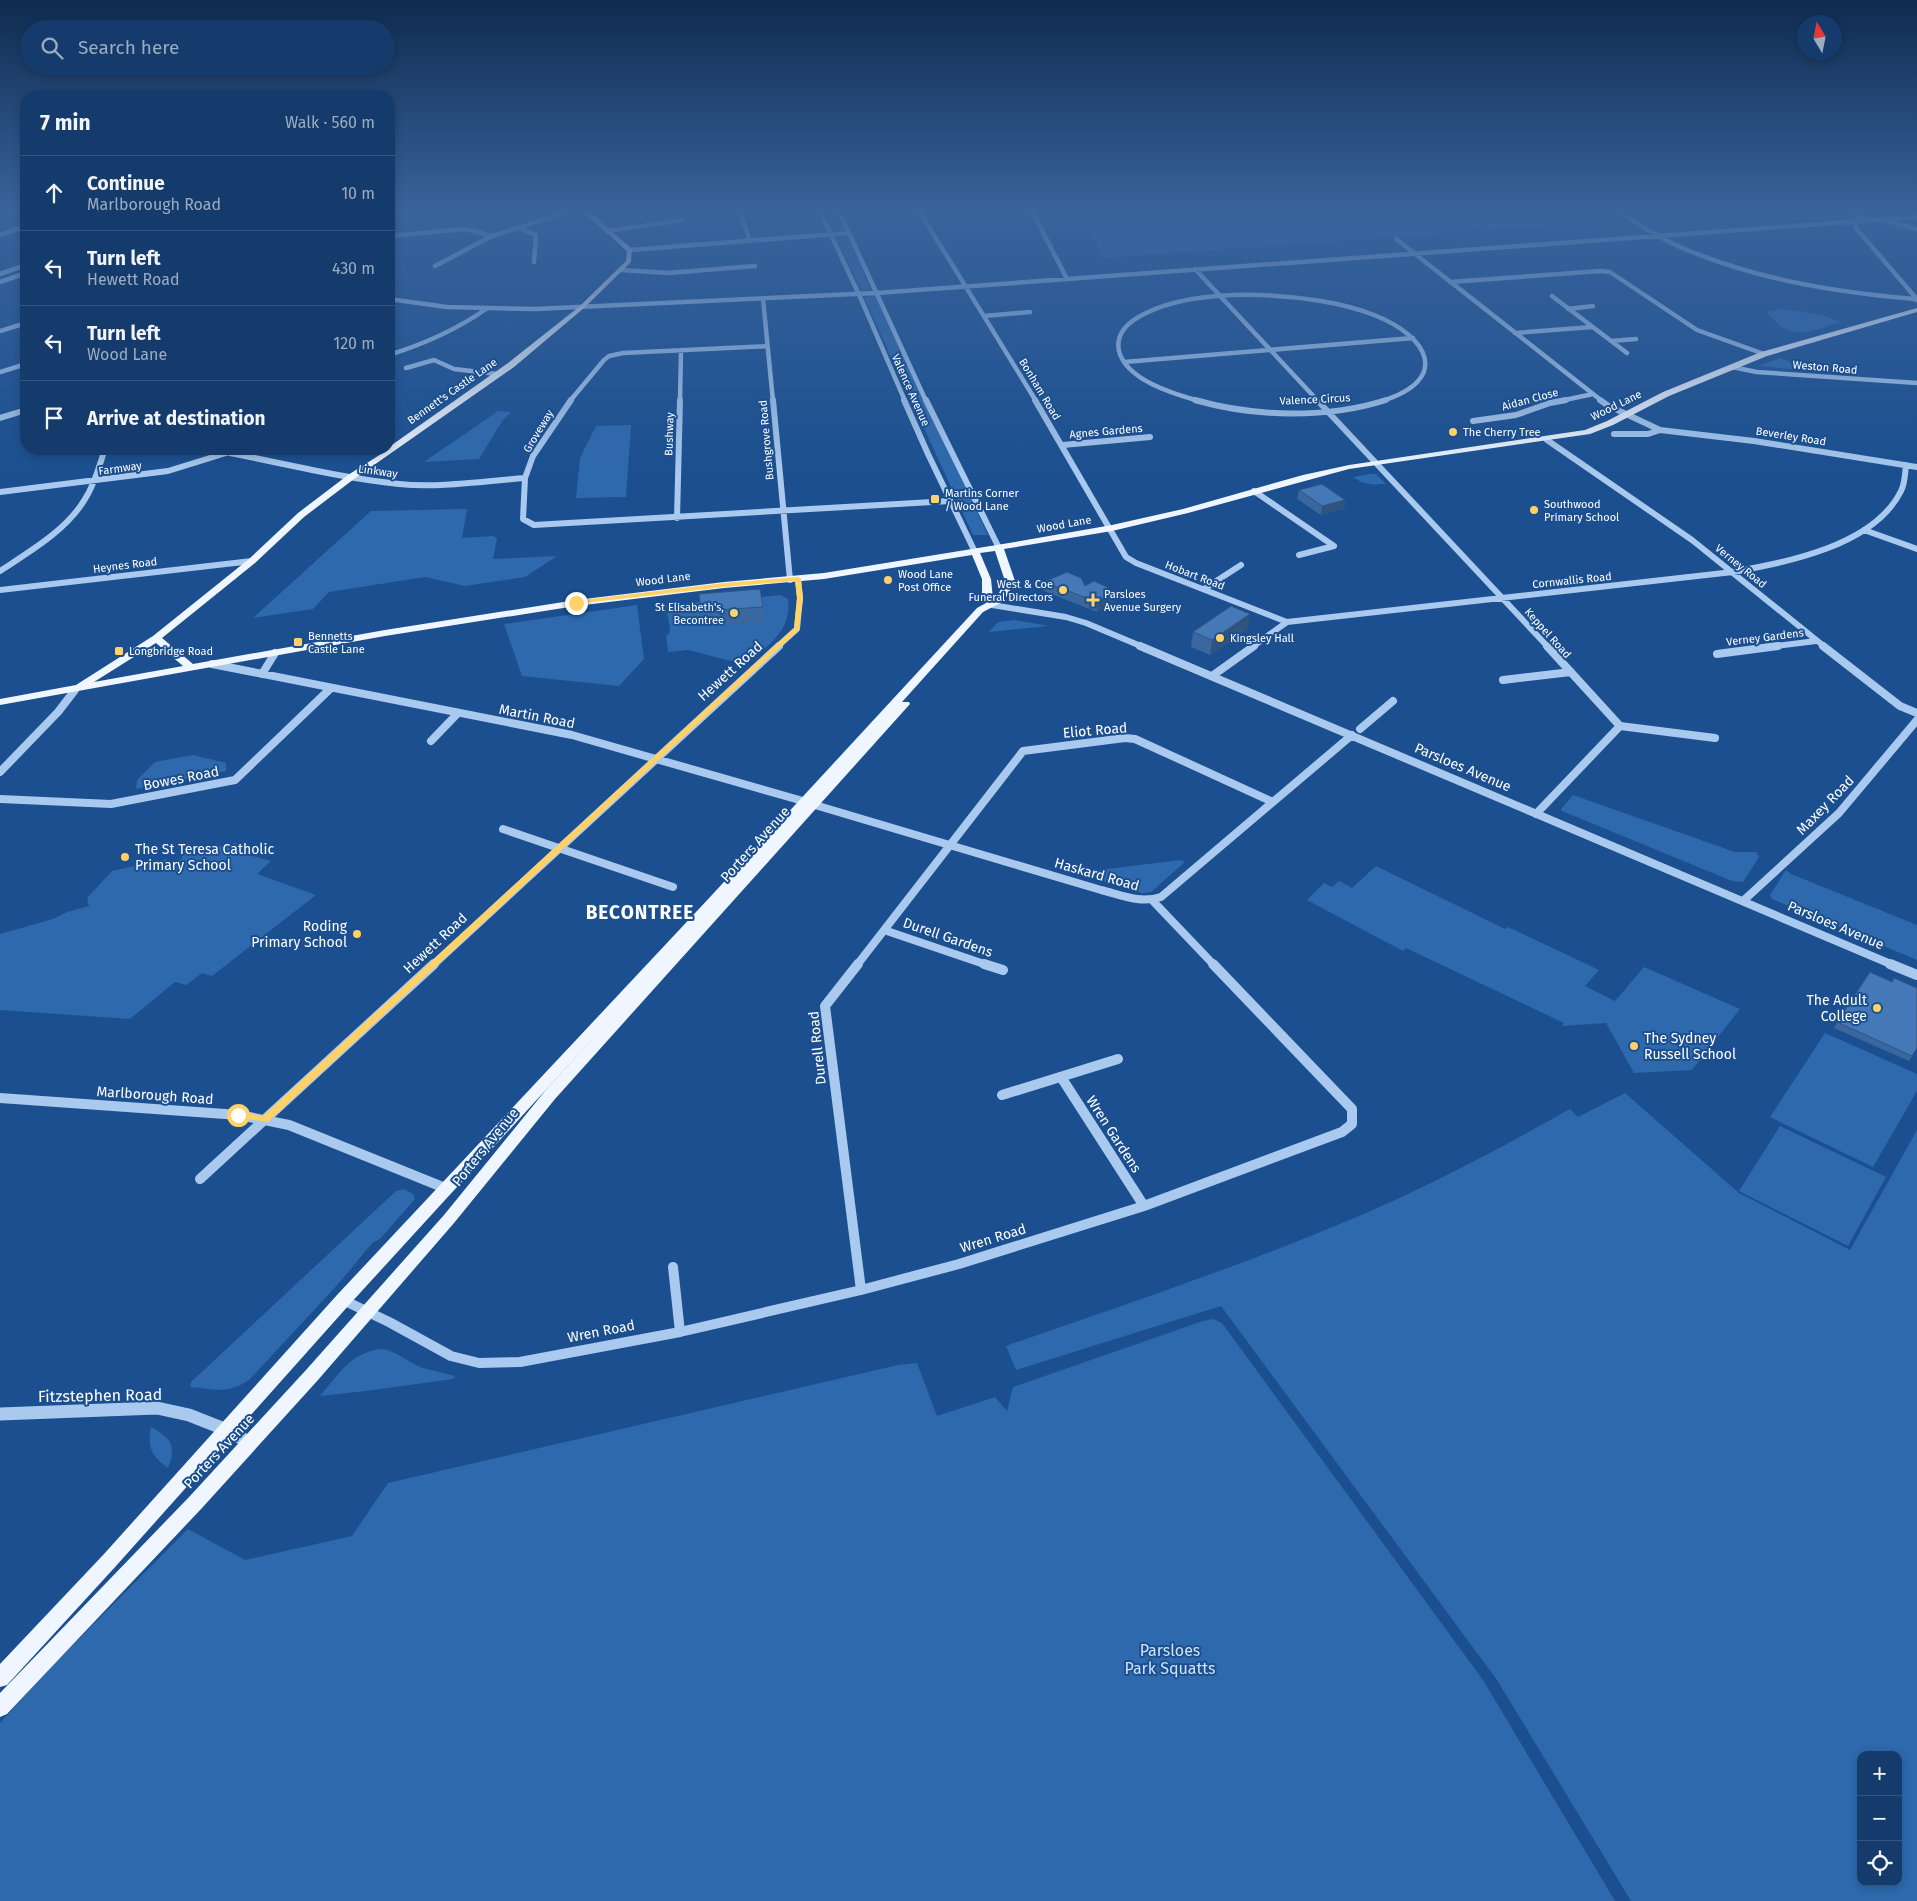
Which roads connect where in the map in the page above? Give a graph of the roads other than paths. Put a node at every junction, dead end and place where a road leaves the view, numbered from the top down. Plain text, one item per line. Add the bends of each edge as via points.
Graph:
1 (592, 298) edge
2 (783, 298) edge
3 (860, 298) edge
4 (879, 298) edge
5 (973, 298) edge
6 (1211, 298) edge
7 (1223, 298) edge
8 (1292, 298) edge
9 (1470, 298) edge
10 (1554, 298) edge
11 (1649, 298) edge
12 (1899, 298) edge
13 (763, 299) junction
14 (395, 300) edge
15 (1916, 300) edge
16 (1593, 306) dead end
17 (582, 307) junction
18 (486, 309) junction
19 (1568, 309) junction
20 (1030, 312) dead end
21 (1915, 312) edge
22 (984, 316) junction
23 (20, 325) edge
24 (1592, 327) junction
25 (0, 331) edge
26 (1515, 332) junction
27 (1413, 338) junction
28 (1636, 339) dead end
29 (1611, 341) junction
30 (767, 346) junction
31 (681, 350) junction
32 (1271, 350) junction
33 (395, 353) edge
34 (1627, 353) dead end
35 (1764, 354) junction
36 (1124, 362) junction
37 (20, 366) edge
38 (1732, 367) junction
39 (406, 368) dead end
40 (0, 372) edge
41 (497, 374) junction
42 (1917, 383) edge
43 (1593, 394) junction
44 (1328, 411) junction
45 (20, 412) edge
46 (1626, 415) junction
47 (0, 418) edge
48 (1473, 421) dead end
49 (1660, 430) junction
50 (1614, 434) dead end
51 (1150, 437) dead end
52 (1714, 437) junction
53 (1548, 440) junction
54 (1718, 444) dead end
55 (395, 445) edge
56 (1063, 445) junction
57 (103, 455) edge
58 (223, 455) edge
59 (240, 455) edge
60 (381, 455) edge
61 (1377, 463) junction
62 (1906, 465) junction
63 (1917, 467) edge
64 (351, 477) junction
65 (525, 478) junction
66 (93, 482) junction
67 (1254, 491) junction
68 (0, 492) edge
69 (950, 501) junction
70 (783, 512) junction
71 (676, 518) junction
72 (1112, 528) junction
73 (1864, 530) junction
74 (999, 548) junction
75 (1917, 549) edge
76 (975, 552) junction
77 (1299, 555) dead end
78 (252, 561) junction
79 (1241, 565) dead end
80 (0, 571) edge
81 (1733, 572) junction
82 (794, 580) junction
83 (1204, 589) junction
84 (0, 590) edge
85 (1502, 598) junction
86 (992, 604) junction
87 (1287, 622) junction
88 (156, 638) junction
89 (1816, 641) junction
90 (274, 653) junction
91 (1718, 654) dead end
92 (212, 664) junction
93 (191, 668) junction
94 (1570, 672) junction
95 (262, 674) junction
96 (1212, 676) junction
97 (1503, 680) dead end
98 (331, 688) junction
99 (75, 690) junction
100 (1393, 701) dead end
101 (0, 702) edge
102 (458, 713) junction
103 (1917, 713) edge
104 (1917, 720) edge
105 (1620, 726) junction
106 (1360, 728) dead end
107 (1352, 735) junction
108 (1714, 738) dead end
109 (431, 741) dead end
110 (655, 758) junction
111 (0, 772) edge
112 (0, 799) edge
113 (1273, 802) junction
114 (809, 803) junction
115 (1536, 814) junction
116 (502, 829) dead end
117 (950, 844) junction
118 (557, 848) junction
119 (673, 887) dead end
120 (1152, 900) junction
121 (1743, 901) junction
122 (884, 930) junction
123 (1003, 970) dead end
124 (1917, 975) edge
125 (1118, 1059) dead end
126 (1061, 1077) junction
127 (1002, 1095) dead end
128 (0, 1098) edge
129 (265, 1119) junction
130 (200, 1179) dead end
131 (445, 1188) junction
132 (1144, 1206) junction
133 (672, 1267) dead end
134 (860, 1290) junction
135 (343, 1300) junction
136 (369, 1312) junction
137 (680, 1332) junction
138 (0, 1414) edge
139 (227, 1430) junction
140 (250, 1443) junction
141 (0, 1678) edge
142 (0, 1707) edge

1 - 17 main road, Bennett's Castle Lane
2 - 13 street
3 - 69 street, Valence Avenue
4 - 74 street, Valence Avenue
5 - 22 street, Bonham Road
6 - 36 street, Valence Circus via 1169,305 1132,322 1120,334 1118,341
7 - 32 street, Keppel Road
8 - 27 street, Valence Circus via 1340,305 1383,319
9 - 26 street, Beverley Road
10 - 19 street
11 - 35 street via 1697,330
12 - 15 street
13 - 17 street
13 - 30 street, Bushgrove Road
14 - 18 street
16 - 19 street
17 - 18 street
17 - 41 main road, Bennett's Castle Lane
18 - 33 street via 466,325 426,344
19 - 24 street
20 - 22 street
21 - 35 main road, Wood Lane
22 - 56 street, Bonham Road
23 - 25 street
24 - 26 street
24 - 29 street
26 - 43 street, Beverley Road
27 - 32 street
27 - 44 street, Valence Circus via 1427,360 1422,376 1416,382 1382,400
28 - 29 street
29 - 34 street
30 - 31 street, Groveway
30 - 70 street, Bushgrove Road
31 - 65 street, Groveway via 615,354 604,360 562,411 533,456
31 - 71 street, Bushway
32 - 36 street
32 - 44 street, Keppel Road
35 - 38 main road, Wood Lane
36 - 44 street, Valence Circus via 1150,382 1202,401 1269,411
37 - 40 street
38 - 42 street, Weston Road via 1757,372
38 - 46 main road, Wood Lane via 1666,394
39 - 41 street via 434,360 454,369
41 - 55 main road, Bennett's Castle Lane
43 - 46 street, Beverley Road
43 - 48 street, Aidan Close via 1550,403 1516,415
44 - 61 street, Keppel Road
45 - 47 street
46 - 49 street, Beverley Road
46 - 53 main road, Wood Lane via 1587,432
49 - 50 street, Beverley Road via 1648,434
49 - 52 street, Beverley Road
51 - 56 street, Agnes Gardens
52 - 54 street
52 - 62 street, Beverley Road via 1754,440
53 - 61 main road, Wood Lane
53 - 81 street, Verney Road via 1637,500
56 - 72 street, Bonham Road
57 - 66 street
58 - 66 street, Farmway via 168,471
59 - 64 street, Linkway
60 - 64 main road, Bennett's Castle Lane
61 - 67 main road, Wood Lane
61 - 85 street, Keppel Road
62 - 63 street, Beverley Road
62 - 73 street, Cornwallis Road via 1906,478 1894,502
64 - 65 street, Linkway via 425,485
64 - 78 main road, Bennett's Castle Lane via 301,515
65 - 71 street, Groveway via 523,519 534,525
66 - 68 street, Farmway
66 - 80 street via 82,506 48,537
67 - 72 main road, Wood Lane
67 - 77 street via 1334,546
69 - 70 street, Groveway
69 - 76 street, Valence Avenue
70 - 71 street, Groveway
70 - 82 street, Bushgrove Road
72 - 74 main road, Wood Lane
72 - 83 street, Hobart Road via 1126,557
73 - 75 street
73 - 81 street, Cornwallis Road via 1812,554
74 - 76 main road, Wood Lane
74 - 86 main road, Porters Avenue via 1010,580 1001,599
76 - 82 main road, Wood Lane
76 - 86 main road via 987,576 987,597
78 - 84 street, Heynes Road
78 - 88 main road, Bennett's Castle Lane
79 - 83 street
81 - 85 street, Cornwallis Road
81 - 89 street, Verney Road
82 - 90 main road, Wood Lane via 576,603
82 - 110 street, Hewett Road via 800,598 797,628
83 - 87 street, Hobart Road
85 - 87 street, Cornwallis Road
85 - 94 street, Keppel Road
86 - 96 street, Parsloes Avenue via 1086,623
86 - 114 main road, Porters Avenue via 980,610
87 - 96 street, Cornwallis Road
88 - 93 main road
88 - 99 main road, Bennett's Castle Lane
89 - 91 street, Verney Gardens
89 - 103 street, Verney Road via 1900,706
90 - 92 main road, Wood Lane
90 - 95 street
92 - 93 main road, Wood Lane
92 - 95 street, Martin Road
93 - 99 main road
94 - 97 street
94 - 105 street, Keppel Road
95 - 98 street, Martin Road
96 - 107 street, Parsloes Avenue
98 - 102 street, Martin Road
98 - 112 street, Bowes Road via 235,780 111,804
99 - 101 main road
99 - 111 street
100 - 106 street
102 - 109 street
102 - 110 street, Martin Road via 572,735
104 - 121 street, Maxey Road via 1839,813
105 - 108 street
105 - 115 street
107 - 113 street, Haskard Road
107 - 115 street, Parsloes Avenue
110 - 114 street, Martin Road
110 - 118 street, Hewett Road
113 - 117 street, Eliot Road via 1135,739 1035,748 1023,752
113 - 120 street, Haskard Road via 1161,896
114 - 117 street, Haskard Road
114 - 131 main road, Porters Avenue
114 - 136 main road, Porters Avenue via 550,1095
115 - 121 street, Parsloes Avenue
116 - 118 street
117 - 120 street, Haskard Road via 1066,881 1142,901
117 - 122 street, Durell Road
118 - 119 street
118 - 129 street, Hewett Road
120 - 132 street, Wren Road via 1352,1109 1353,1120 1342,1132
121 - 124 street, Parsloes Avenue
122 - 123 street, Durell Gardens
122 - 134 street, Durell Road via 825,1006
125 - 126 street
126 - 127 street
126 - 132 street, Wren Gardens
128 - 129 street, Marlborough Road
129 - 130 street, Hewett Road
129 - 131 street, Marlborough Road via 325,1139
131 - 135 main road, Porters Avenue
132 - 134 street, Wren Road via 960,1264
133 - 137 street
134 - 137 street, Wren Road
135 - 136 street, Wren Road
135 - 139 main road, Porters Avenue
136 - 137 street, Wren Road via 451,1356 479,1363 520,1362
136 - 140 main road, Porters Avenue
138 - 139 street, Fitzstephen Road via 157,1408 189,1415
139 - 140 street
139 - 141 main road, Porters Avenue
140 - 142 main road, Porters Avenue

